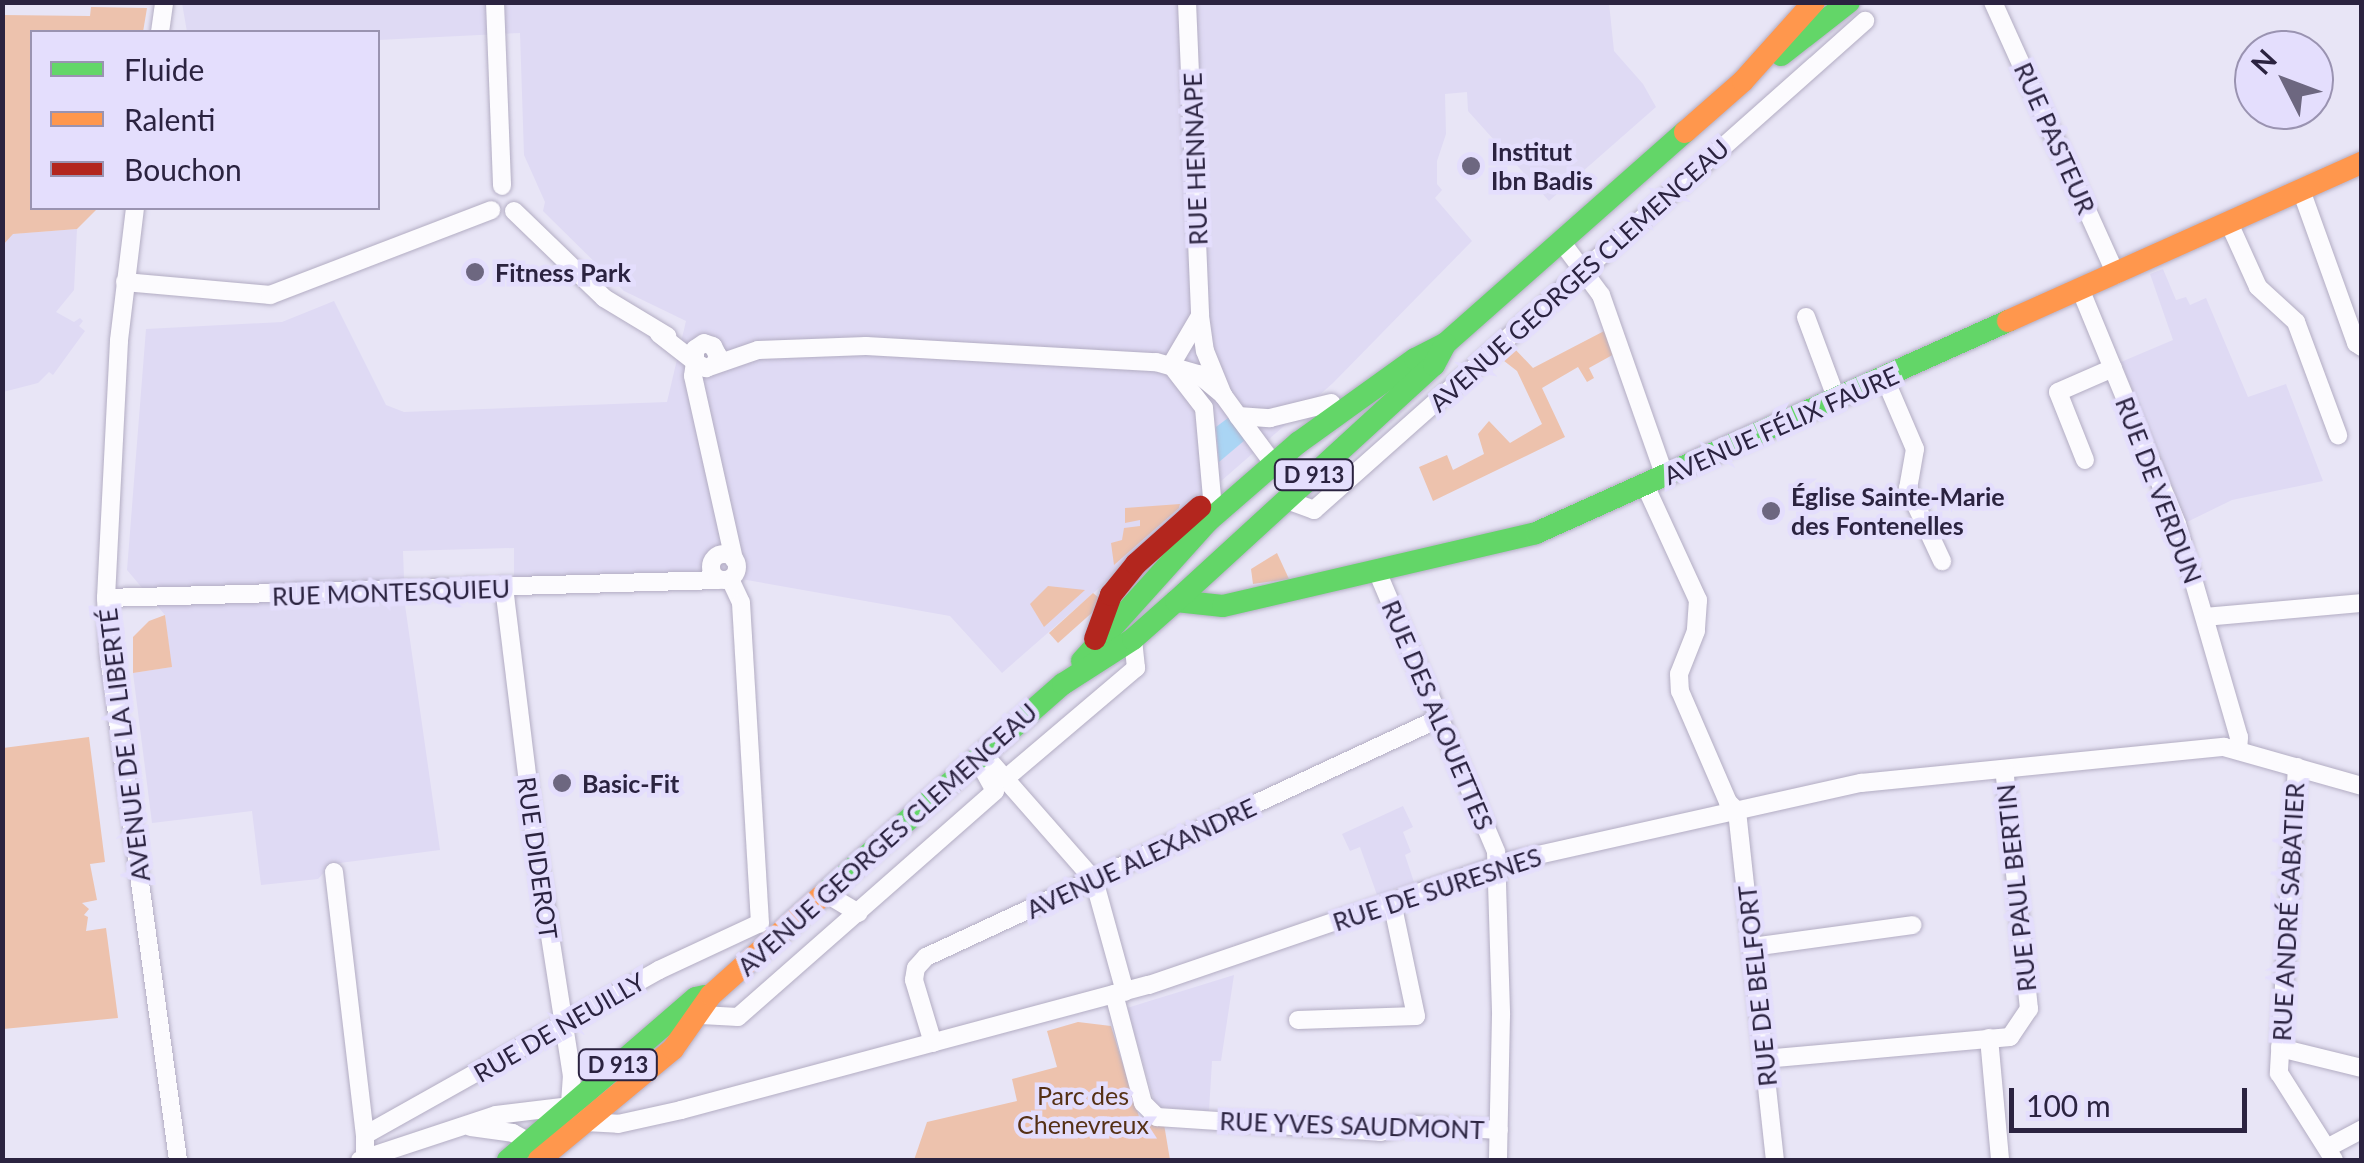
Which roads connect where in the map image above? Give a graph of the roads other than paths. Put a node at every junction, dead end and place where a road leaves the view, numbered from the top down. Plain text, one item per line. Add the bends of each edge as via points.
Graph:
1 (164, 2) edge
2 (495, 2) edge
3 (1187, 2) edge
4 (1814, 2) edge
5 (1849, 2) edge
6 (1993, 2) edge
7 (1865, 21) dead end
8 (160, 30) edge
9 (1742, 81) junction
10 (2362, 163) edge
11 (502, 186) junction
12 (2301, 190) junction
13 (135, 210) edge
14 (492, 210) junction
15 (514, 211) junction
16 (2229, 223) junction
17 (1561, 241) junction
18 (1584, 269) junction
19 (2116, 274) junction
20 (124, 282) junction
21 (2081, 291) junction
22 (1200, 316) junction
23 (1806, 316) dead end
24 (1444, 344) junction
25 (2362, 347) edge
26 (694, 355) junction
27 (1171, 364) junction
28 (2113, 368) junction
29 (1885, 379) junction
30 (1223, 395) junction
31 (1360, 398) junction
32 (1837, 400) junction
33 (1331, 403) junction
34 (1238, 416) junction
35 (2338, 435) dead end
36 (1269, 458) junction
37 (2084, 460) dead end
38 (1655, 481) junction
39 (1212, 497) junction
40 (1287, 500) junction
41 (1942, 562) dead end
42 (1136, 564) junction
43 (722, 568) junction
44 (1377, 571) junction
45 (504, 587) junction
46 (1149, 589) junction
47 (106, 598) junction
48 (1176, 601) junction
49 (2362, 603) edge
50 (2205, 617) junction
51 (1133, 639) junction
52 (1093, 647) junction
53 (1064, 684) junction
54 (1440, 718) junction
55 (2238, 750) junction
56 (980, 756) junction
57 (2296, 767) junction
58 (2004, 769) junction
59 (1005, 779) junction
60 (2362, 786) edge
61 (1736, 811) junction
62 (1498, 865) junction
63 (334, 872) dead end
64 (1094, 880) junction
65 (826, 893) junction
66 (1392, 902) junction
67 (858, 913) junction
68 (1913, 925) dead end
69 (767, 931) junction
70 (1752, 947) junction
71 (1120, 993) junction
72 (706, 1005) junction
73 (1298, 1020) dead end
74 (563, 1024) junction
75 (1989, 1038) junction
76 (933, 1043) junction
77 (2280, 1048) junction
78 (1764, 1059) junction
79 (2362, 1068) edge
80 (578, 1114) junction
81 (471, 1127) junction
82 (2362, 1129) edge
83 (1499, 1130) junction
84 (364, 1134) junction
85 (539, 1152) edge
86 (2330, 1154) edge
87 (178, 1160) edge
88 (362, 1160) edge
89 (508, 1160) edge
90 (1498, 1160) edge
91 (1775, 1160) edge
92 (2000, 1160) edge

1 - 8 street
2 - 11 street
3 - 22 street, RUE HENNAPE
4 - 9 main road, AVENUE GEORGES CLEMENCEAU / D 913
5 - 9 main road, AVENUE GEORGES CLEMENCEAU / D 913
6 - 19 street, RUE PASTEUR
7 - 18 street, AVENUE GEORGES CLEMENCEAU
9 - 17 main road, AVENUE GEORGES CLEMENCEAU / D 913
10 - 12 main road, AVENUE FÉLIX FAURE
11 - 14 street via 490,193
11 - 15 street via 516,193
12 - 16 main road, AVENUE FÉLIX FAURE
12 - 25 street
13 - 20 street, AVENUE DE LA LIBERTÉ
14 - 15 street
14 - 20 street via 270,295
15 - 26 street via 604,298
16 - 19 main road, AVENUE FÉLIX FAURE
16 - 35 street via 2258,286 2296,322
17 - 18 street
17 - 24 main road, AVENUE GEORGES CLEMENCEAU / D 913
18 - 38 street via 1602,295
18 - 40 street, AVENUE GEORGES CLEMENCEAU via 1314,510
19 - 21 main road, AVENUE FÉLIX FAURE
20 - 47 street, AVENUE DE LA LIBERTÉ
21 - 28 street, RUE DE VERDUN
21 - 29 main road, AVENUE FÉLIX FAURE
22 - 27 street
22 - 30 street, RUE HENNAPE
23 - 32 street
24 - 31 main road, AVENUE GEORGES CLEMENCEAU / D 913
24 - 40 main road, AVENUE GEORGES CLEMENCEAU / D 913 via 1434,365
26 - 27 street via 866,346
26 - 43 street via 725,520
27 - 30 street via 1198,374
27 - 39 street via 1204,408
28 - 37 street via 2058,392
28 - 50 street, RUE DE VERDUN via 2178,524
29 - 32 main road, AVENUE FÉLIX FAURE
29 - 41 street via 1916,448 1908,488
30 - 34 street, RUE HENNAPE
31 - 33 main road, AVENUE GEORGES CLEMENCEAU / D 913
31 - 36 main road, AVENUE GEORGES CLEMENCEAU / D 913
32 - 38 main road, AVENUE FÉLIX FAURE
33 - 34 street via 1270,418
33 - 36 main road, AVENUE GEORGES CLEMENCEAU / D 913
34 - 36 street, RUE HENNAPE
36 - 39 main road, AVENUE GEORGES CLEMENCEAU / D 913
36 - 46 main road, AVENUE GEORGES CLEMENCEAU / D 913
36 - 48 main road via 1272,484 1198,559
38 - 44 main road, AVENUE FÉLIX FAURE via 1536,532
38 - 61 street via 1698,600 1696,632 1679,674 1684,704
39 - 42 main road, AVENUE GEORGES CLEMENCEAU / D 913
40 - 48 main road, AVENUE GEORGES CLEMENCEAU / D 913
42 - 46 main road
42 - 52 main road, AVENUE GEORGES CLEMENCEAU / D 913 via 1111,596
43 - 45 street, RUE MONTESQUIEU via 676,580
43 - 69 street via 741,602
44 - 48 main road, AVENUE FÉLIX FAURE via 1223,606
44 - 54 street, RUE DES ALOUETTES
45 - 47 street, RUE MONTESQUIEU
45 - 74 street, RUE DIDEROT
46 - 48 main road, AVENUE FÉLIX FAURE
46 - 52 main road, AVENUE GEORGES CLEMENCEAU / D 913
47 - 87 street, AVENUE DE LA LIBERTÉ
48 - 51 main road, AVENUE GEORGES CLEMENCEAU / D 913
49 - 50 street
50 - 55 street, RUE DE VERDUN
51 - 53 main road, AVENUE GEORGES CLEMENCEAU / D 913
51 - 59 street, AVENUE GEORGES CLEMENCEAU via 1136,668
52 - 53 main road, AVENUE GEORGES CLEMENCEAU / D 913
53 - 56 main road, AVENUE GEORGES CLEMENCEAU / D 913
54 - 62 street, RUE DES ALOUETTES
54 - 64 street, AVENUE ALEXANDRE
55 - 57 street, RUE DE SURESNES
55 - 58 street, RUE DE SURESNES
56 - 59 street
56 - 65 main road, AVENUE GEORGES CLEMENCEAU / D 913
56 - 67 street, AVENUE GEORGES CLEMENCEAU via 995,791
57 - 60 street, RUE DE SURESNES
57 - 77 street, RUE ANDRÉ SABATIER
58 - 61 street, RUE DE SURESNES via 1860,783
58 - 75 street, RUE PAUL BERTIN via 2029,1009 2010,1037
59 - 64 street
61 - 62 street, RUE DE SURESNES
61 - 70 street, RUE DE BELFORT
62 - 66 street, RUE DE SURESNES
62 - 83 street, RUE DES ALOUETTES
63 - 84 street
64 - 71 street, RUE YVES SAUDMONT
64 - 76 street, AVENUE ALEXANDRE via 926,957 914,980
65 - 67 street
65 - 69 main road, AVENUE GEORGES CLEMENCEAU / D 913
66 - 71 street, RUE DE SURESNES
66 - 73 street via 1416,1016
67 - 72 street, AVENUE GEORGES CLEMENCEAU via 738,1018
68 - 70 street
69 - 72 main road, AVENUE GEORGES CLEMENCEAU / D 913
69 - 74 street, RUE DE NEUILLY via 659,970
70 - 78 street, RUE DE BELFORT
71 - 76 street, RUE DE SURESNES
71 - 83 street, RUE YVES SAUDMONT via 1143,1104 1157,1117 1380,1132 1414,1125
72 - 80 main road, AVENUE GEORGES CLEMENCEAU / D 913 via 673,1049
74 - 80 street, RUE DIDEROT
74 - 84 street, RUE DE NEUILLY
75 - 78 street
75 - 92 street
76 - 80 street, RUE DE SURESNES via 618,1124
77 - 79 street
77 - 86 street, RUE ANDRÉ SABATIER via 2279,1073
78 - 91 street, RUE DE BELFORT
80 - 81 street, RUE DE SURESNES via 496,1115
80 - 85 main road, AVENUE GEORGES CLEMENCEAU / D 913
81 - 85 street via 512,1133
81 - 88 street, RUE DE SURESNES
82 - 86 street
83 - 90 street, RUE DES ALOUETTES
84 - 88 street
85 - 89 main road, AVENUE GEORGES CLEMENCEAU / D 913

